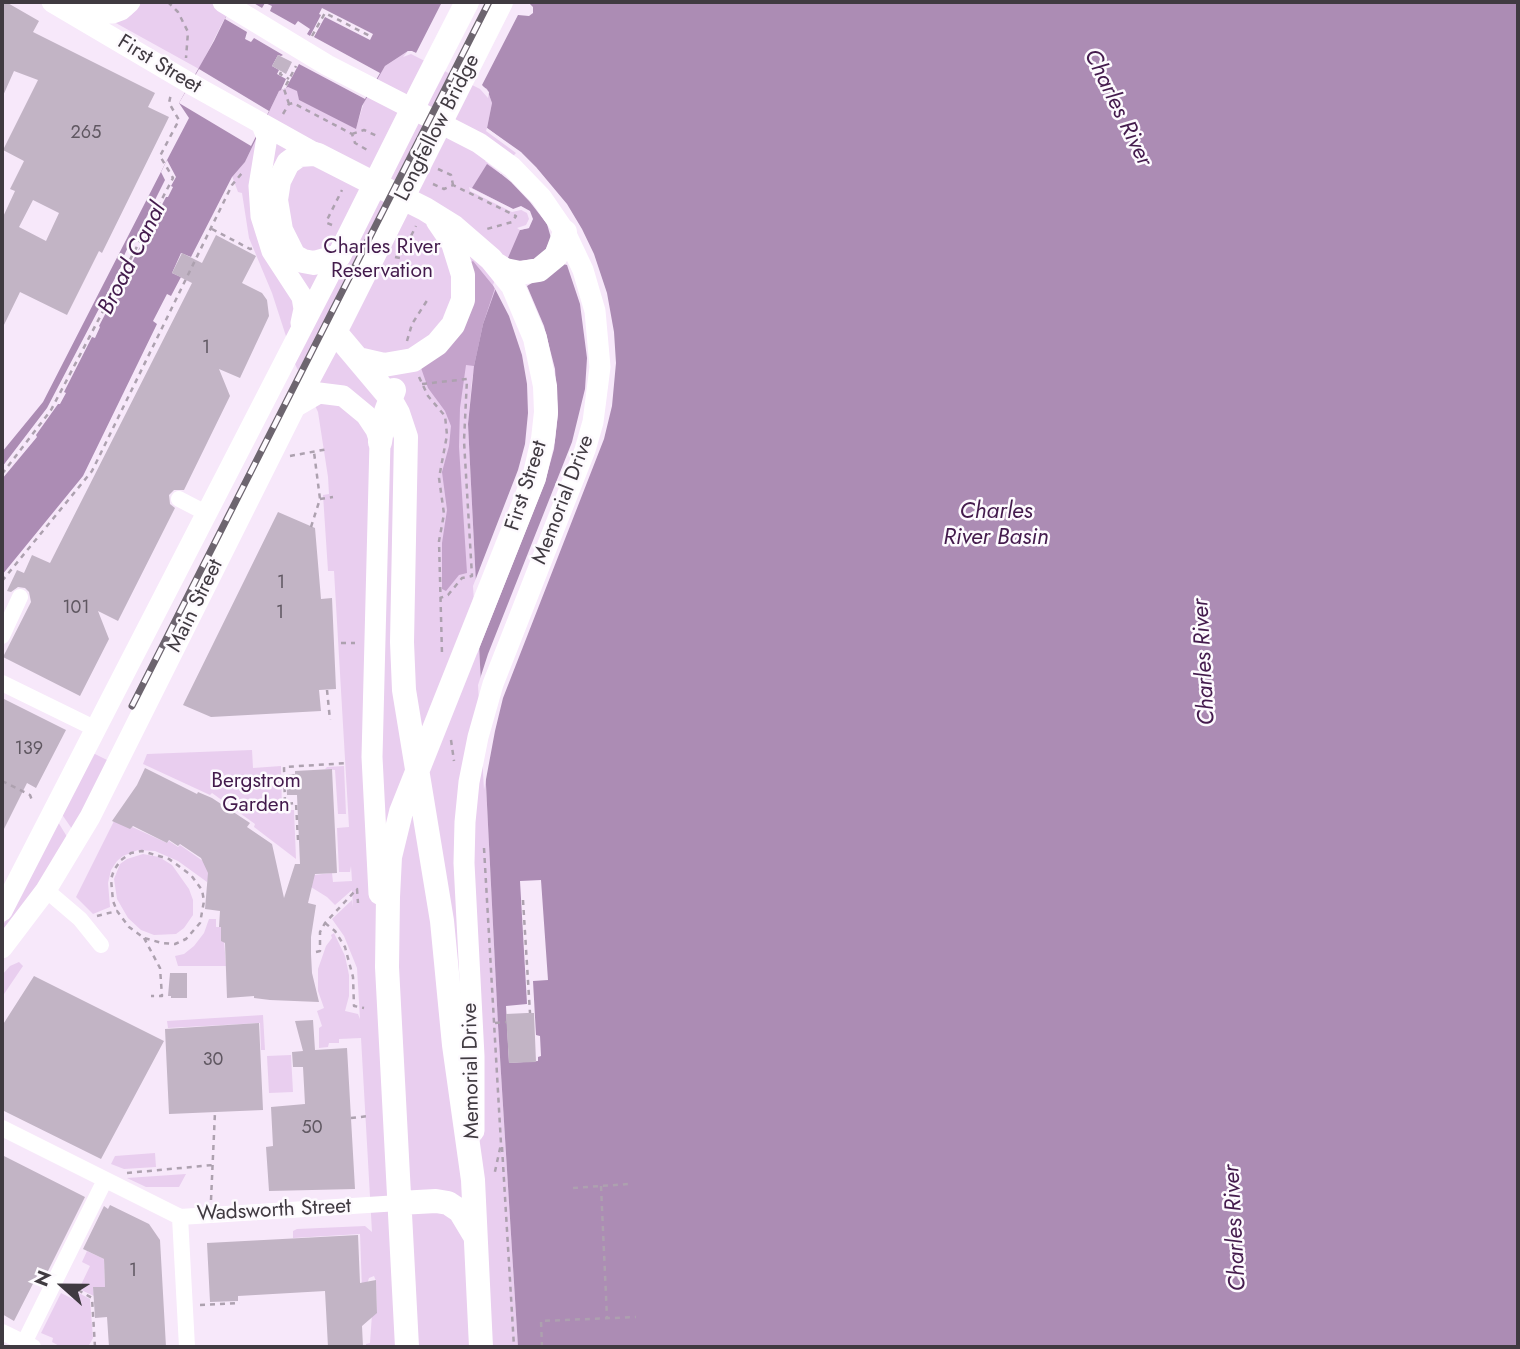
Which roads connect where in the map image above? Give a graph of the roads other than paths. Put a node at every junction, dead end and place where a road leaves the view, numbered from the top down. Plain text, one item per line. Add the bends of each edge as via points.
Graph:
1 (130, 2) edge
2 (467, 2) edge
3 (501, 2) edge
4 (55, 4) edge
5 (227, 4) edge
6 (271, 122) junction
7 (318, 155) junction
8 (421, 217) junction
9 (565, 232) junction
10 (340, 240) junction
11 (374, 254) joint
12 (497, 265) junction
13 (299, 332) junction
14 (335, 332) junction
15 (413, 362) junction
16 (368, 366) junction
17 (391, 399) junction
18 (295, 407) junction
19 (380, 442) junction
20 (179, 499) dead end
21 (206, 513) junction
22 (20, 597) dead end
23 (2, 636) edge
24 (2, 682) edge
25 (96, 729) junction
26 (46, 890) junction
27 (2, 911) edge
28 (101, 945) dead end
29 (2, 948) edge
30 (387, 967) junction
31 (2, 1128) edge
32 (105, 1180) junction
33 (483, 1180) junction
34 (399, 1203) junction
35 (180, 1217) junction
36 (475, 1237) junction
37 (2, 1332) edge
38 (26, 1346) edge
39 (187, 1347) edge
40 (407, 1347) edge
41 (481, 1347) edge

1 - 4 main road via 104,14
2 - 10 highway, Longfellow Bridge
3 - 11 highway, Longfellow Bridge
4 - 6 main road, First Street
5 - 9 main road, Memorial Drive via 290,44 479,143 523,177
6 - 7 main road, First Street
6 - 13 main road via 259,186 261,216 272,251 302,297
7 - 8 highway, First Street
7 - 10 highway via 299,155 286,166 276,195 278,221 299,260 314,263
8 - 12 highway, First Street via 462,232
8 - 15 highway via 446,230 463,275 463,294 449,330
9 - 12 highway via 556,256 539,270 520,273
9 - 33 main road, Memorial Drive via 595,311 600,353 596,407 585,450 496,675 469,782 465,910
10 - 13 main road, Main Street
11 - 14 highway, Main Street
12 - 30 highway, First Street via 517,294 536,338 544,376 544,439 534,478 399,819 389,876
13 - 21 main road, Main Street
14 - 16 highway, Memorial Drive
14 - 18 main road, Main Street
15 - 16 highway
15 - 17 highway via 401,375
16 - 17 highway, Memorial Drive
17 - 19 highway
17 - 33 highway, Memorial Drive via 406,442 404,690 442,921 455,1054
18 - 19 main road via 319,393 342,396 366,415
18 - 26 main road, Main Street via 90,817
19 - 30 main road via 372,765
20 - 21 street
21 - 25 main road, Main Street
22 - 23 street
24 - 25 street
25 - 27 main road, Main Street
26 - 28 street via 80,919
26 - 29 main road, Main Street
30 - 34 highway
31 - 32 street, Wadsworth Street
32 - 35 street, Wadsworth Street
32 - 38 street
33 - 36 highway, Memorial Drive
34 - 35 street, Wadsworth Street
34 - 36 highway via 448,1203 460,1211
34 - 40 highway
35 - 39 street
36 - 41 highway, Memorial Drive
37 - 38 street

